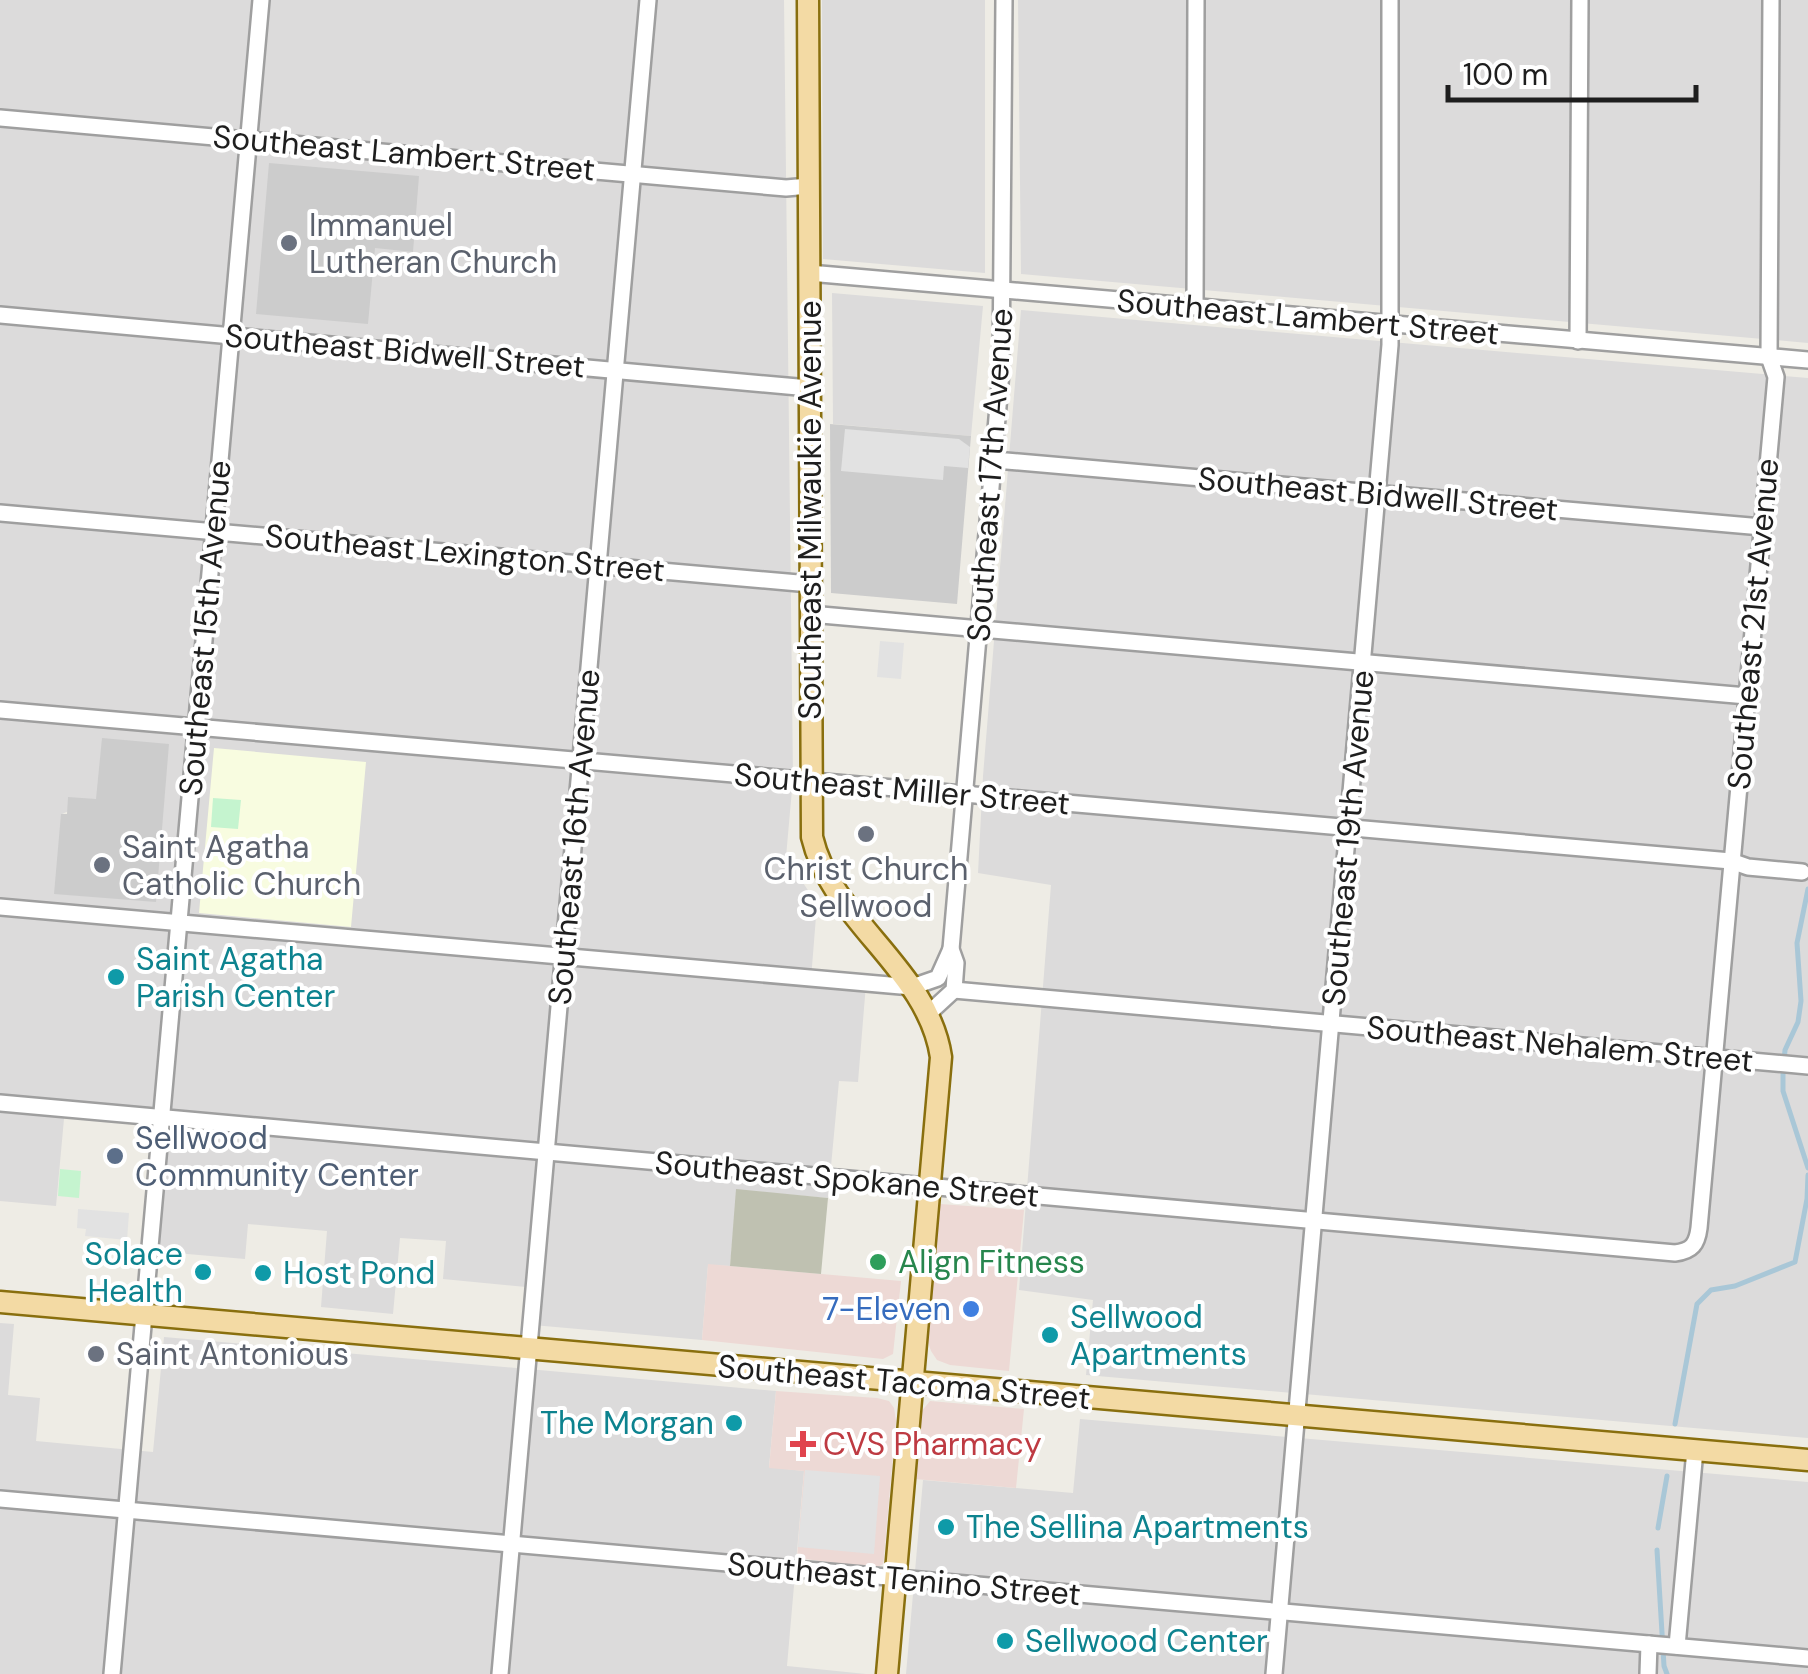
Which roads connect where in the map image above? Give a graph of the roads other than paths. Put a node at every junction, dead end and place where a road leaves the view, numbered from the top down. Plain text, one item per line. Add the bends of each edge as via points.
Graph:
1 (262, 0) edge
2 (648, 0) edge
3 (808, 0) edge
4 (1004, 0) edge
5 (1196, 0) edge
6 (1390, 0) edge
7 (1580, 0) edge
8 (1771, 0) edge
9 (0, 118) edge
10 (250, 139) junction
11 (632, 174) junction
12 (809, 186) junction
13 (808, 273) junction
14 (1003, 291) junction
15 (1195, 307) junction
16 (0, 316) edge
17 (1389, 324) junction
18 (232, 336) junction
19 (1578, 341) junction
20 (1770, 357) junction
21 (1808, 360) edge
22 (615, 371) junction
23 (810, 388) junction
24 (995, 460) junction
25 (1377, 494) junction
26 (0, 512) edge
27 (1762, 527) junction
28 (213, 530) junction
29 (598, 566) junction
30 (810, 584) junction
31 (810, 614) junction
32 (980, 627) junction
33 (1363, 662) junction
34 (1747, 696) junction
35 (0, 710) edge
36 (197, 726) junction
37 (580, 760) junction
38 (811, 781) junction
39 (966, 794) junction
40 (1348, 828) junction
41 (1730, 861) junction
42 (1802, 872) dead end
43 (0, 907) edge
44 (179, 923) junction
45 (952, 949) junction
46 (564, 956) junction
47 (912, 987) junction
48 (954, 990) junction
49 (930, 1014) junction
50 (1331, 1024) junction
51 (1714, 1058) junction
52 (1808, 1066) edge
53 (0, 1103) edge
54 (162, 1118) junction
55 (546, 1153) junction
56 (931, 1186) junction
57 (1314, 1220) junction
58 (1693, 1247) joint
59 (0, 1302) edge
60 (144, 1314) junction
61 (530, 1349) junction
62 (914, 1383) junction
63 (1296, 1416) junction
64 (1694, 1450) junction
65 (1808, 1460) edge
66 (0, 1500) edge
67 (127, 1510) junction
68 (514, 1544) junction
69 (896, 1578) junction
70 (1280, 1611) junction
71 (1649, 1644) junction
72 (1672, 1646) junction
73 (1808, 1658) edge
74 (112, 1674) edge
75 (500, 1674) edge
76 (887, 1674) edge
77 (1274, 1674) edge
78 (1648, 1674) edge

1 - 10 street, Southeast 15th Avenue
2 - 11 street, Southeast 16th Avenue
3 - 12 main road, Southeast Milwaukie Avenue
4 - 14 street, Southeast 17th Avenue
5 - 15 street
6 - 17 street, Southeast 19th Avenue
7 - 19 street
8 - 20 street, Southeast 21st Avenue
9 - 10 street, Southeast Lambert Street
10 - 11 street, Southeast Lambert Street
10 - 18 street, Southeast 15th Avenue
11 - 12 street, Southeast Lambert Street
11 - 22 street, Southeast 16th Avenue
12 - 13 main road, Southeast Milwaukie Avenue
13 - 14 street, Southeast Lambert Street
13 - 23 main road, Southeast Milwaukie Avenue
14 - 15 street, Southeast Lambert Street
14 - 24 street, Southeast 17th Avenue
15 - 17 street, Southeast Lambert Street
16 - 18 street, Southeast Bidwell Street
17 - 19 street, Southeast Lambert Street
17 - 25 street, Southeast 19th Avenue
18 - 22 street, Southeast Bidwell Street
18 - 28 street, Southeast 15th Avenue
19 - 20 street, Southeast Lambert Street
20 - 21 street, Southeast Lambert Street
20 - 27 street, Southeast 21st Avenue via 1776,378
22 - 23 street, Southeast Bidwell Street
22 - 29 street, Southeast 16th Avenue
23 - 30 main road, Southeast Milwaukie Avenue
24 - 25 street, Southeast Bidwell Street
24 - 32 street, Southeast 17th Avenue
25 - 27 street, Southeast Bidwell Street
25 - 33 street, Southeast 19th Avenue
26 - 28 street, Southeast Lexington Street
27 - 34 street, Southeast 21st Avenue
28 - 29 street, Southeast Lexington Street
28 - 36 street, Southeast 15th Avenue
29 - 30 street, Southeast Lexington Street
29 - 37 street, Southeast 16th Avenue
30 - 31 main road, Southeast Milwaukie Avenue
31 - 32 street
31 - 38 main road, Southeast Milwaukie Avenue
32 - 33 street
32 - 39 street, Southeast 17th Avenue
33 - 34 street
33 - 40 street, Southeast 19th Avenue
34 - 41 street, Southeast 21st Avenue
35 - 36 street, Southeast Miller Street
36 - 37 street, Southeast Miller Street
36 - 44 street, Southeast 15th Avenue
37 - 38 street, Southeast Miller Street
37 - 46 street, Southeast 16th Avenue
38 - 39 street, Southeast Miller Street
38 - 47 main road, Southeast Milwaukie Avenue via 812,838 820,864
39 - 40 street, Southeast Miller Street
39 - 45 street, Southeast 17th Avenue
40 - 41 street, Southeast Miller Street
40 - 50 street, Southeast 19th Avenue
41 - 42 street, Southeast Miller Street
41 - 51 street, Southeast 21st Avenue
43 - 44 street
44 - 46 street
44 - 54 street, Southeast 15th Avenue
45 - 47 street via 938,978
45 - 48 street, Southeast 17th Avenue
46 - 47 street
46 - 55 street, Southeast 16th Avenue
47 - 49 main road
48 - 49 street
48 - 50 street, Southeast Nehalem Street
49 - 56 main road via 941,1057
50 - 51 street, Southeast Nehalem Street
50 - 57 street, Southeast 19th Avenue
51 - 52 street, Southeast Nehalem Street
51 - 58 street, Southeast 21st Avenue
53 - 54 street, Southeast Spokane Street
54 - 55 street, Southeast Spokane Street
54 - 60 street, Southeast 15th Avenue
55 - 56 street, Southeast Spokane Street
55 - 61 street, Southeast 16th Avenue
56 - 57 street, Southeast Spokane Street
56 - 62 main road
57 - 58 street, Southeast Spokane Street via 1676,1253
57 - 63 street, Southeast 19th Avenue
59 - 60 main road, Southeast Tacoma Street
60 - 61 main road, Southeast Tacoma Street
60 - 67 street, Southeast 15th Avenue
61 - 62 main road, Southeast Tacoma Street
61 - 68 street, Southeast 16th Avenue
62 - 63 main road, Southeast Tacoma Street
62 - 69 main road
63 - 64 main road, Southeast Tacoma Street
63 - 70 street, Southeast 19th Avenue
64 - 65 main road, Southeast Tacoma Street
64 - 72 street
66 - 67 street, Southeast Tenino Street
67 - 68 street, Southeast Tenino Street
67 - 74 street, Southeast 15th Avenue
68 - 69 street, Southeast Tenino Street
68 - 75 street, Southeast 16th Avenue
69 - 70 street, Southeast Tenino Street
69 - 76 main road
70 - 71 street, Southeast Tenino Street
70 - 77 street, Southeast 19th Avenue
71 - 72 street, Southeast Tenino Street
71 - 78 street
72 - 73 street, Southeast Tenino Street

